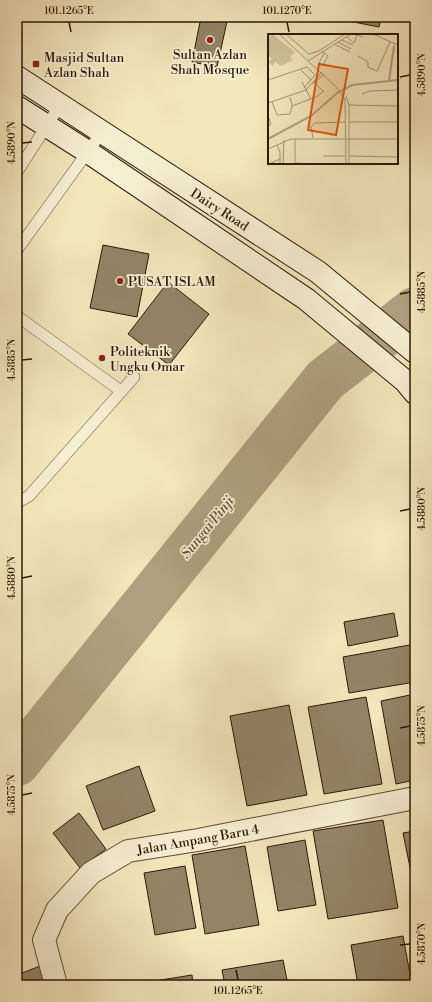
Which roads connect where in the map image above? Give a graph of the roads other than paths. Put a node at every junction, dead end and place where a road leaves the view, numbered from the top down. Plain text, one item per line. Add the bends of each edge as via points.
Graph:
1 (17, 77) edge
2 (60, 105) junction
3 (17, 107) edge
4 (46, 126) junction
5 (102, 132) junction
6 (88, 152) junction
7 (17, 172) edge
8 (17, 250) edge
9 (17, 316) edge
10 (415, 352) edge
11 (134, 377) dead end
12 (410, 387) edge
13 (121, 391) junction
14 (17, 503) edge
15 (415, 798) edge
16 (56, 985) edge

1 - 2 main road, Dairy Road
2 - 4 lane
2 - 5 main road, Dairy Road
3 - 4 main road, Dairy Road
4 - 6 main road, Dairy Road
4 - 7 lane
5 - 6 lane
5 - 10 main road, Dairy Road via 318,272
6 - 8 lane
6 - 12 main road, Dairy Road via 306,299
9 - 13 lane
11 - 13 lane
13 - 14 lane via 29,496
15 - 16 main road, Jalan Ampang Baru 4 via 128,851 91,873 57,910 44,940

